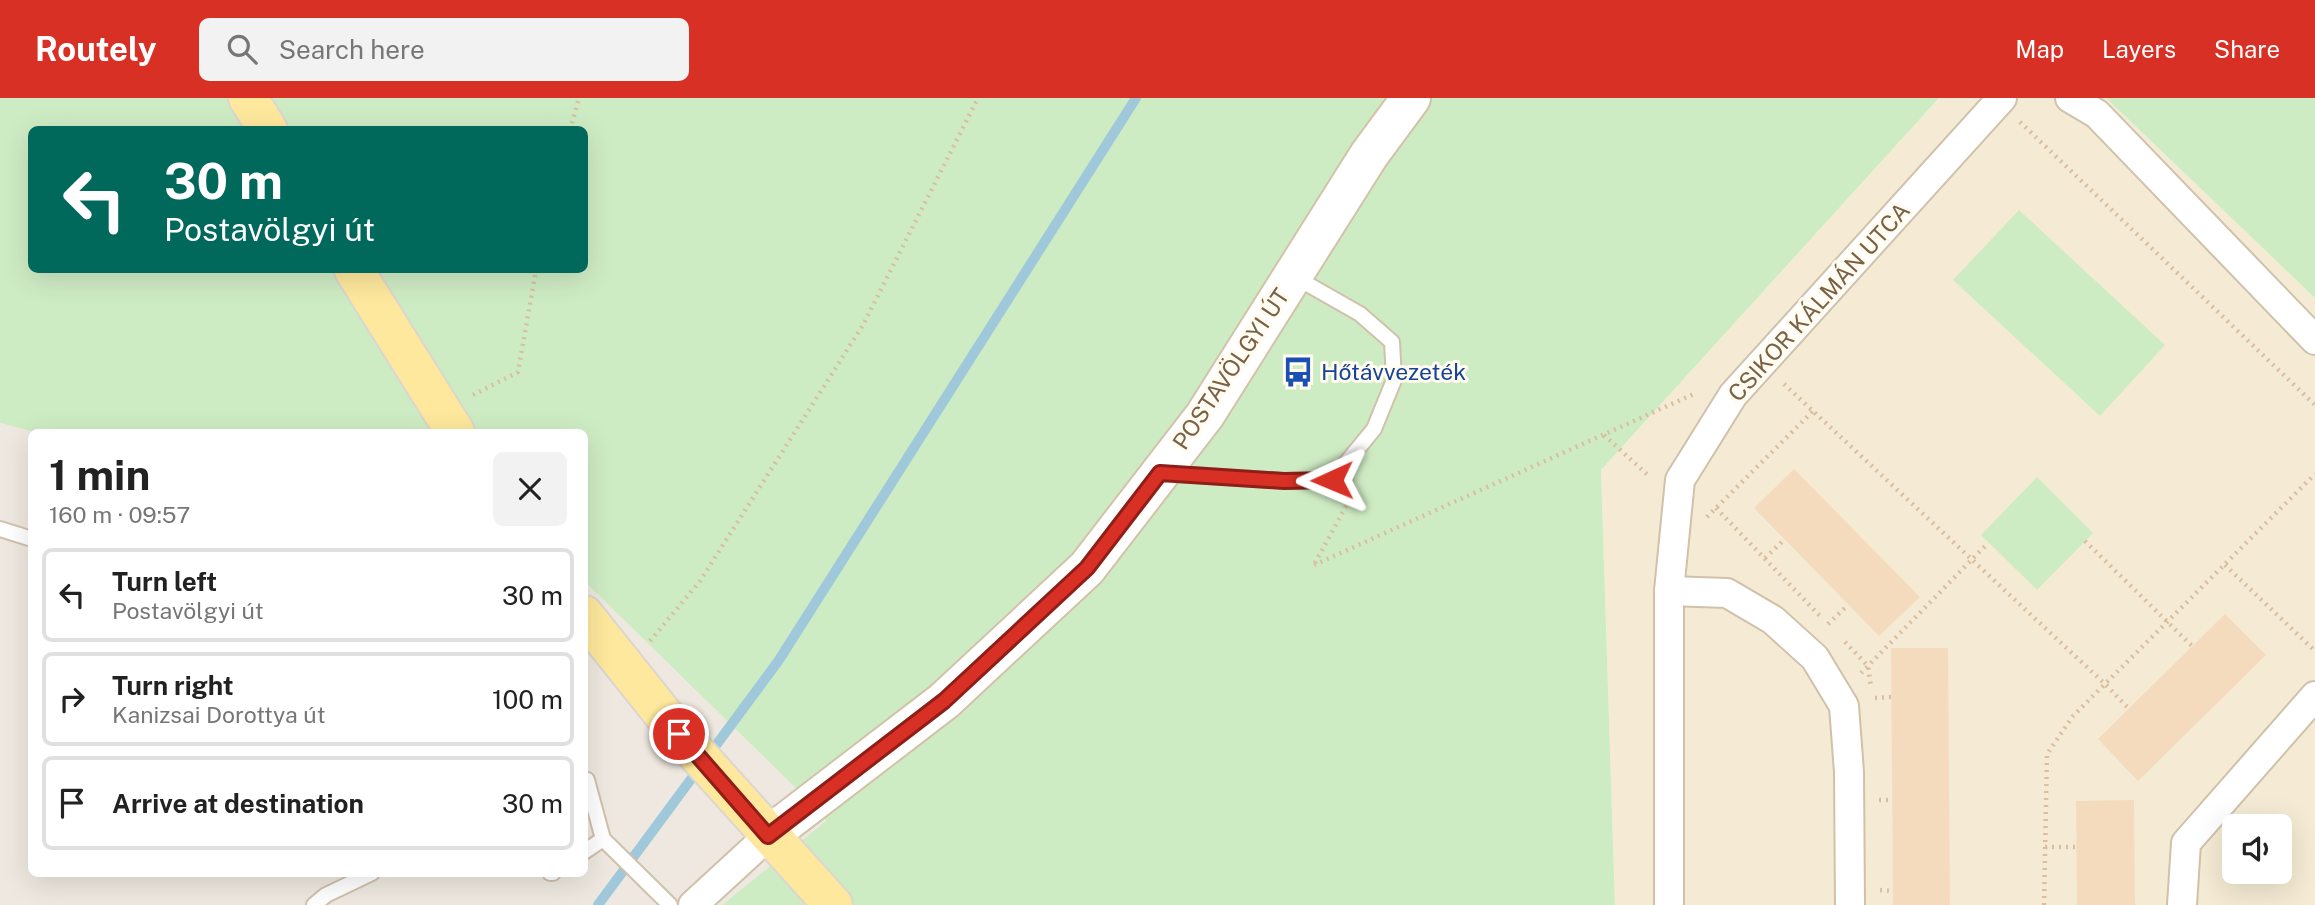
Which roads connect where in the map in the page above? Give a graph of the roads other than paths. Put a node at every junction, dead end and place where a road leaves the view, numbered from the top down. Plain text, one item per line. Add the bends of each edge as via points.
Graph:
1 (248, 98) edge
2 (1411, 98) edge
3 (2070, 98) edge
4 (2001, 100) edge
5 (266, 126) edge
6 (356, 273) edge
7 (1293, 276) junction
8 (2315, 340) edge
9 (448, 422) edge
10 (1160, 473) junction
11 (0, 529) edge
12 (28, 538) edge
13 (1669, 592) junction
14 (588, 620) edge
15 (2315, 696) edge
16 (588, 784) edge
17 (768, 836) junction
18 (603, 839) junction
19 (588, 849) edge
20 (364, 877) edge
21 (314, 905) edge
22 (670, 905) edge
23 (693, 905) edge
24 (833, 905) edge
25 (1669, 905) edge
26 (1850, 905) edge
27 (2182, 905) edge

1 - 5 main road
2 - 7 street, POSTAVÖLGYI ÚT via 1369,155
3 - 8 street via 2097,114
4 - 13 street, CSIKOR KÁLMÁN UTCA via 1733,395 1680,480
6 - 9 main road
7 - 10 street, POSTAVÖLGYI ÚT via 1205,415
7 - 10 lane via 1360,314 1392,342 1394,380 1374,429 1332,480
10 - 17 street, POSTAVÖLGYI ÚT via 1087,568 944,701
11 - 12 lane
13 - 25 street, CSIKOR KÁLMÁN UTCA
13 - 26 street via 1727,593 1773,620 1815,658 1844,706
14 - 17 main road
15 - 27 street via 2186,843
16 - 18 lane
17 - 23 street
17 - 24 main road
18 - 19 lane
18 - 22 lane
20 - 21 lane

